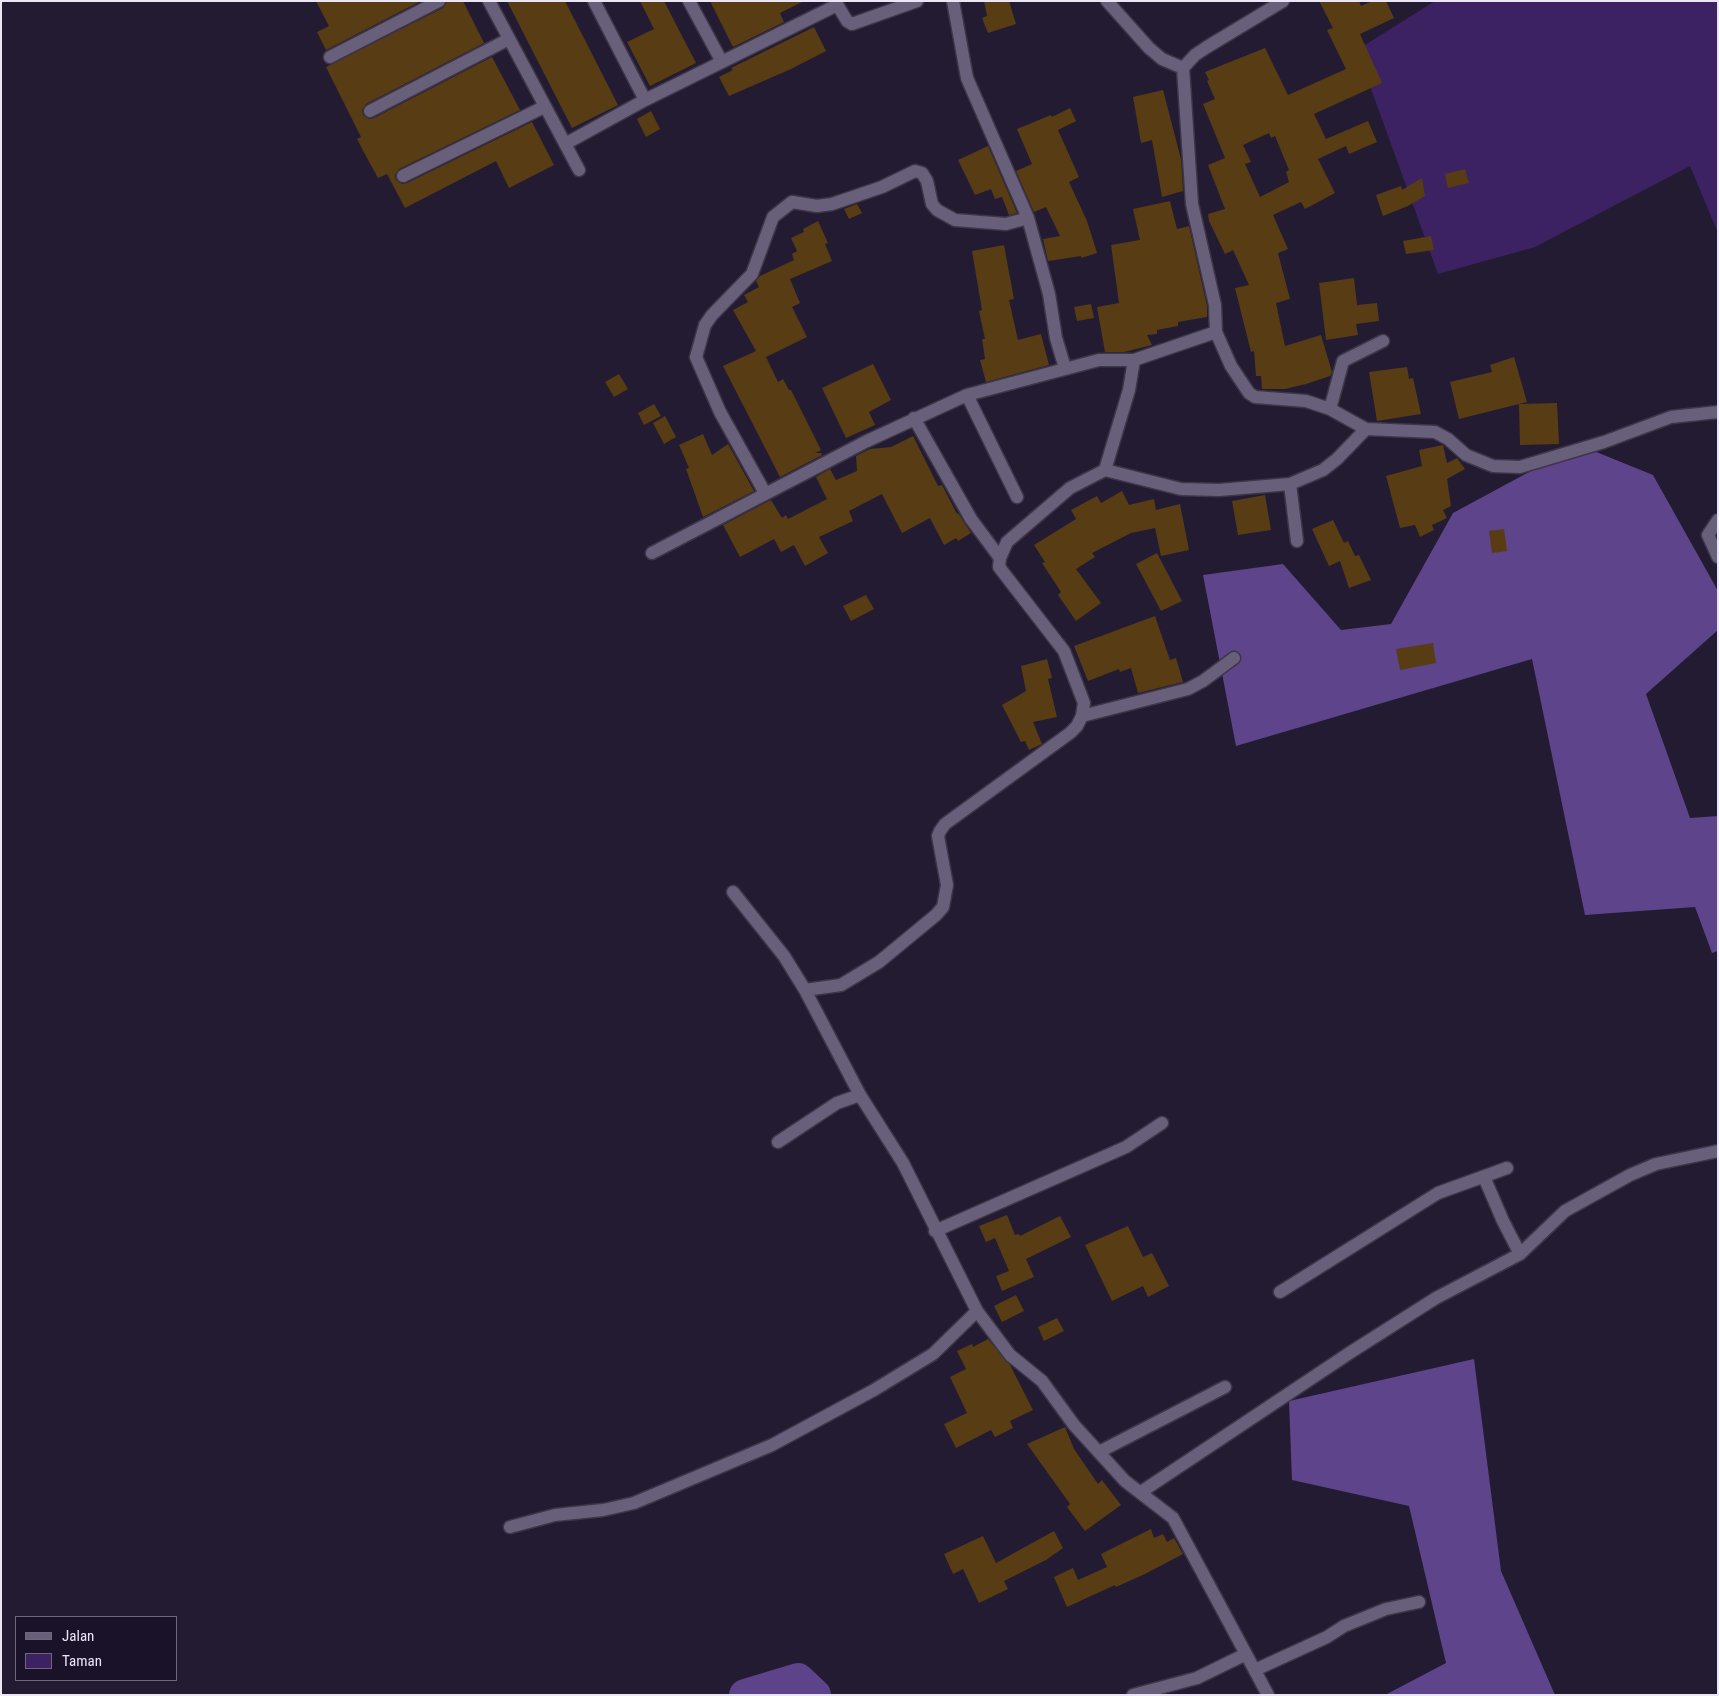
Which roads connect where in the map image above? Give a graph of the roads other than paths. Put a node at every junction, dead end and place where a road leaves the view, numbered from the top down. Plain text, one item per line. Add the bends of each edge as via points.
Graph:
1 (440, 1) edge
2 (489, 1) edge
3 (594, 1) edge
4 (689, 1) edge
5 (917, 1) edge
6 (953, 1) edge
7 (1107, 1) edge
8 (1283, 1) edge
9 (836, 3) edge
10 (509, 39) junction
11 (330, 57) dead end
12 (722, 62) junction
13 (1184, 68) junction
14 (645, 100) junction
15 (544, 106) junction
16 (370, 111) dead end
17 (566, 144) junction
18 (579, 170) dead end
19 (403, 176) dead end
20 (1028, 218) junction
21 (1216, 332) junction
22 (1383, 341) dead end
23 (1134, 360) junction
24 (1065, 368) junction
25 (967, 395) junction
26 (1330, 409) junction
27 (1718, 412) edge
28 (914, 418) junction
29 (1366, 429) junction
30 (1105, 470) junction
31 (1290, 484) junction
32 (765, 493) junction
33 (1017, 497) dead end
34 (1718, 520) edge
35 (1297, 541) dead end
36 (652, 553) dead end
37 (1718, 557) edge
38 (1000, 558) junction
39 (1234, 658) dead end
40 (1082, 716) junction
41 (733, 892) dead end
42 (805, 990) junction
43 (860, 1095) junction
44 (1162, 1123) dead end
45 (778, 1142) dead end
46 (1718, 1151) edge
47 (1507, 1168) dead end
48 (1484, 1177) junction
49 (935, 1231) junction
50 (1520, 1254) junction
51 (1280, 1292) dead end
52 (977, 1312) junction
53 (1225, 1388) dead end
54 (1099, 1452) junction
55 (1141, 1492) junction
56 (510, 1527) dead end
57 (1419, 1602) dead end
58 (1246, 1654) junction
59 (1254, 1670) junction
60 (1133, 1695) edge
61 (1268, 1695) edge

1 - 11 street
2 - 10 street
3 - 14 street
4 - 12 street
5 - 9 street via 854,24 847,21
6 - 20 street via 967,78
7 - 13 street via 1148,48 1162,59
8 - 13 street via 1201,51
9 - 12 street
10 - 15 street
10 - 16 street
12 - 14 street
13 - 21 street via 1192,204 1215,305
14 - 17 street
15 - 17 street
15 - 19 street
17 - 18 street
20 - 24 street via 1050,294 1056,338
20 - 32 street via 1006,224 955,220 932,204 928,181 922,173 915,171 882,188 832,204 817,206 792,202 774,217 752,274 705,325 696,357 720,412
21 - 23 street
21 - 26 street via 1231,366 1249,393 1255,397 1306,400
22 - 26 street via 1343,361
23 - 24 street via 1099,360
23 - 30 street via 1129,390
24 - 25 street
25 - 28 street
25 - 33 street
26 - 29 street
27 - 29 street via 1671,417 1604,442 1503,468 1478,462 1435,432
28 - 32 street
28 - 38 street via 971,519
29 - 31 street via 1337,460 1323,470
30 - 31 street via 1181,489 1219,490
30 - 38 street via 1070,488 1007,542
31 - 35 street
32 - 36 street
34 - 37 street via 1708,535
38 - 40 street via 1000,567 1064,651 1084,703
39 - 40 street via 1188,689
40 - 42 street via 1070,732 945,824 938,836 948,885 943,907 936,915 879,962 841,985
41 - 42 street via 784,956
42 - 43 street
43 - 45 street via 837,1104
43 - 49 street via 903,1163
44 - 49 street via 1126,1147
46 - 50 street via 1656,1164 1630,1174 1565,1211
47 - 48 street
48 - 50 street
48 - 51 street via 1438,1193 1409,1209
49 - 52 street
50 - 55 street via 1436,1298
52 - 54 street via 1010,1355 1042,1381 1056,1403
52 - 56 street via 933,1354 772,1445 634,1503 555,1515
53 - 54 street
54 - 55 street via 1125,1481
55 - 58 street via 1173,1518
57 - 59 street via 1357,1620
58 - 59 street
58 - 60 street via 1197,1678
59 - 61 street

